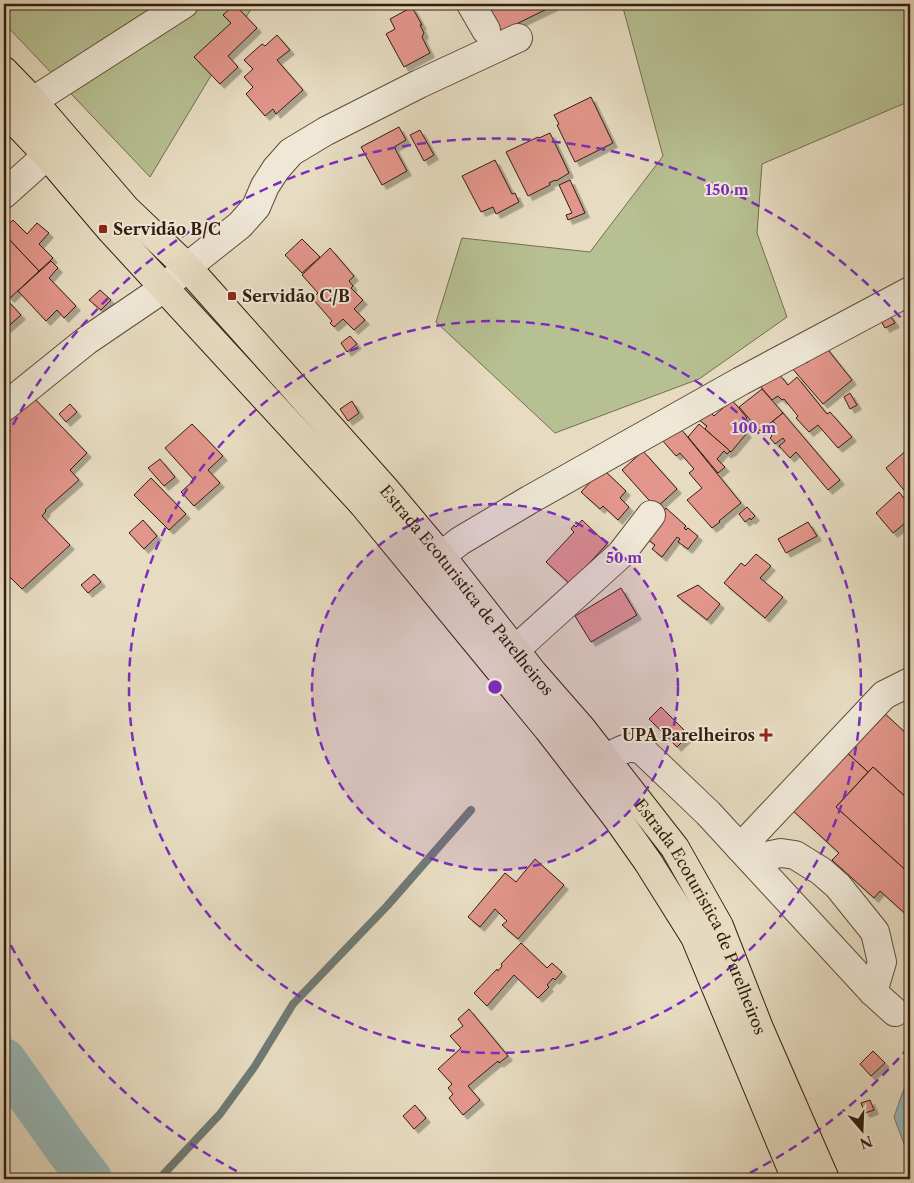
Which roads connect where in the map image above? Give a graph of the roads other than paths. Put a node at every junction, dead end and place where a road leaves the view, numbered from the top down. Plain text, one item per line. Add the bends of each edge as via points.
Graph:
1 (184, 4) edge
2 (471, 4) edge
3 (486, 30) dead end
4 (518, 38) dead end
5 (4, 71) edge
6 (33, 101) junction
7 (4, 110) edge
8 (56, 147) junction
9 (4, 194) edge
10 (187, 267) junction
11 (164, 288) junction
12 (910, 291) edge
13 (4, 407) edge
14 (373, 496) junction
15 (651, 516) dead end
16 (441, 556) junction
17 (515, 650) junction
18 (910, 682) edge
19 (606, 758) junction
20 (745, 854) junction
21 (873, 992) junction
22 (895, 1012) dead end
23 (787, 1122) junction
24 (796, 1179) edge
25 (825, 1179) edge

1 - 6 street
2 - 3 street
4 - 10 street via 419,84 292,152 276,168 256,207 240,225
5 - 6 main road, Estrada Ecoturistica de Parelheiros
6 - 8 main road, Estrada Ecoturistica de Parelheiros
7 - 8 main road, Estrada Ecoturistica de Parelheiros
8 - 9 street
8 - 10 main road, Estrada Ecoturistica de Parelheiros
8 - 11 main road, Estrada Ecoturistica de Parelheiros via 109,228
10 - 11 street
10 - 14 main road, Estrada Ecoturistica de Parelheiros
11 - 13 street via 86,341
11 - 14 main road, Estrada Ecoturistica de Parelheiros
12 - 16 street via 592,464 460,541
14 - 16 main road, Estrada Ecoturistica de Parelheiros
14 - 23 main road, Estrada Ecoturistica de Parelheiros via 648,862 695,937
15 - 17 street via 621,554
16 - 17 main road, Estrada Ecoturistica de Parelheiros
17 - 19 main road, Estrada Ecoturistica de Parelheiros
18 - 20 street via 884,695
19 - 20 street via 629,747 643,751 708,813
19 - 23 main road, Estrada Ecoturistica de Parelheiros via 675,848 719,926 759,1028
20 - 21 street
20 - 21 street via 795,855 838,886 875,932 882,962
21 - 22 street
23 - 24 main road, Estrada Ecoturistica de Parelheiros
23 - 25 main road, Estrada Ecoturistica de Parelheiros

